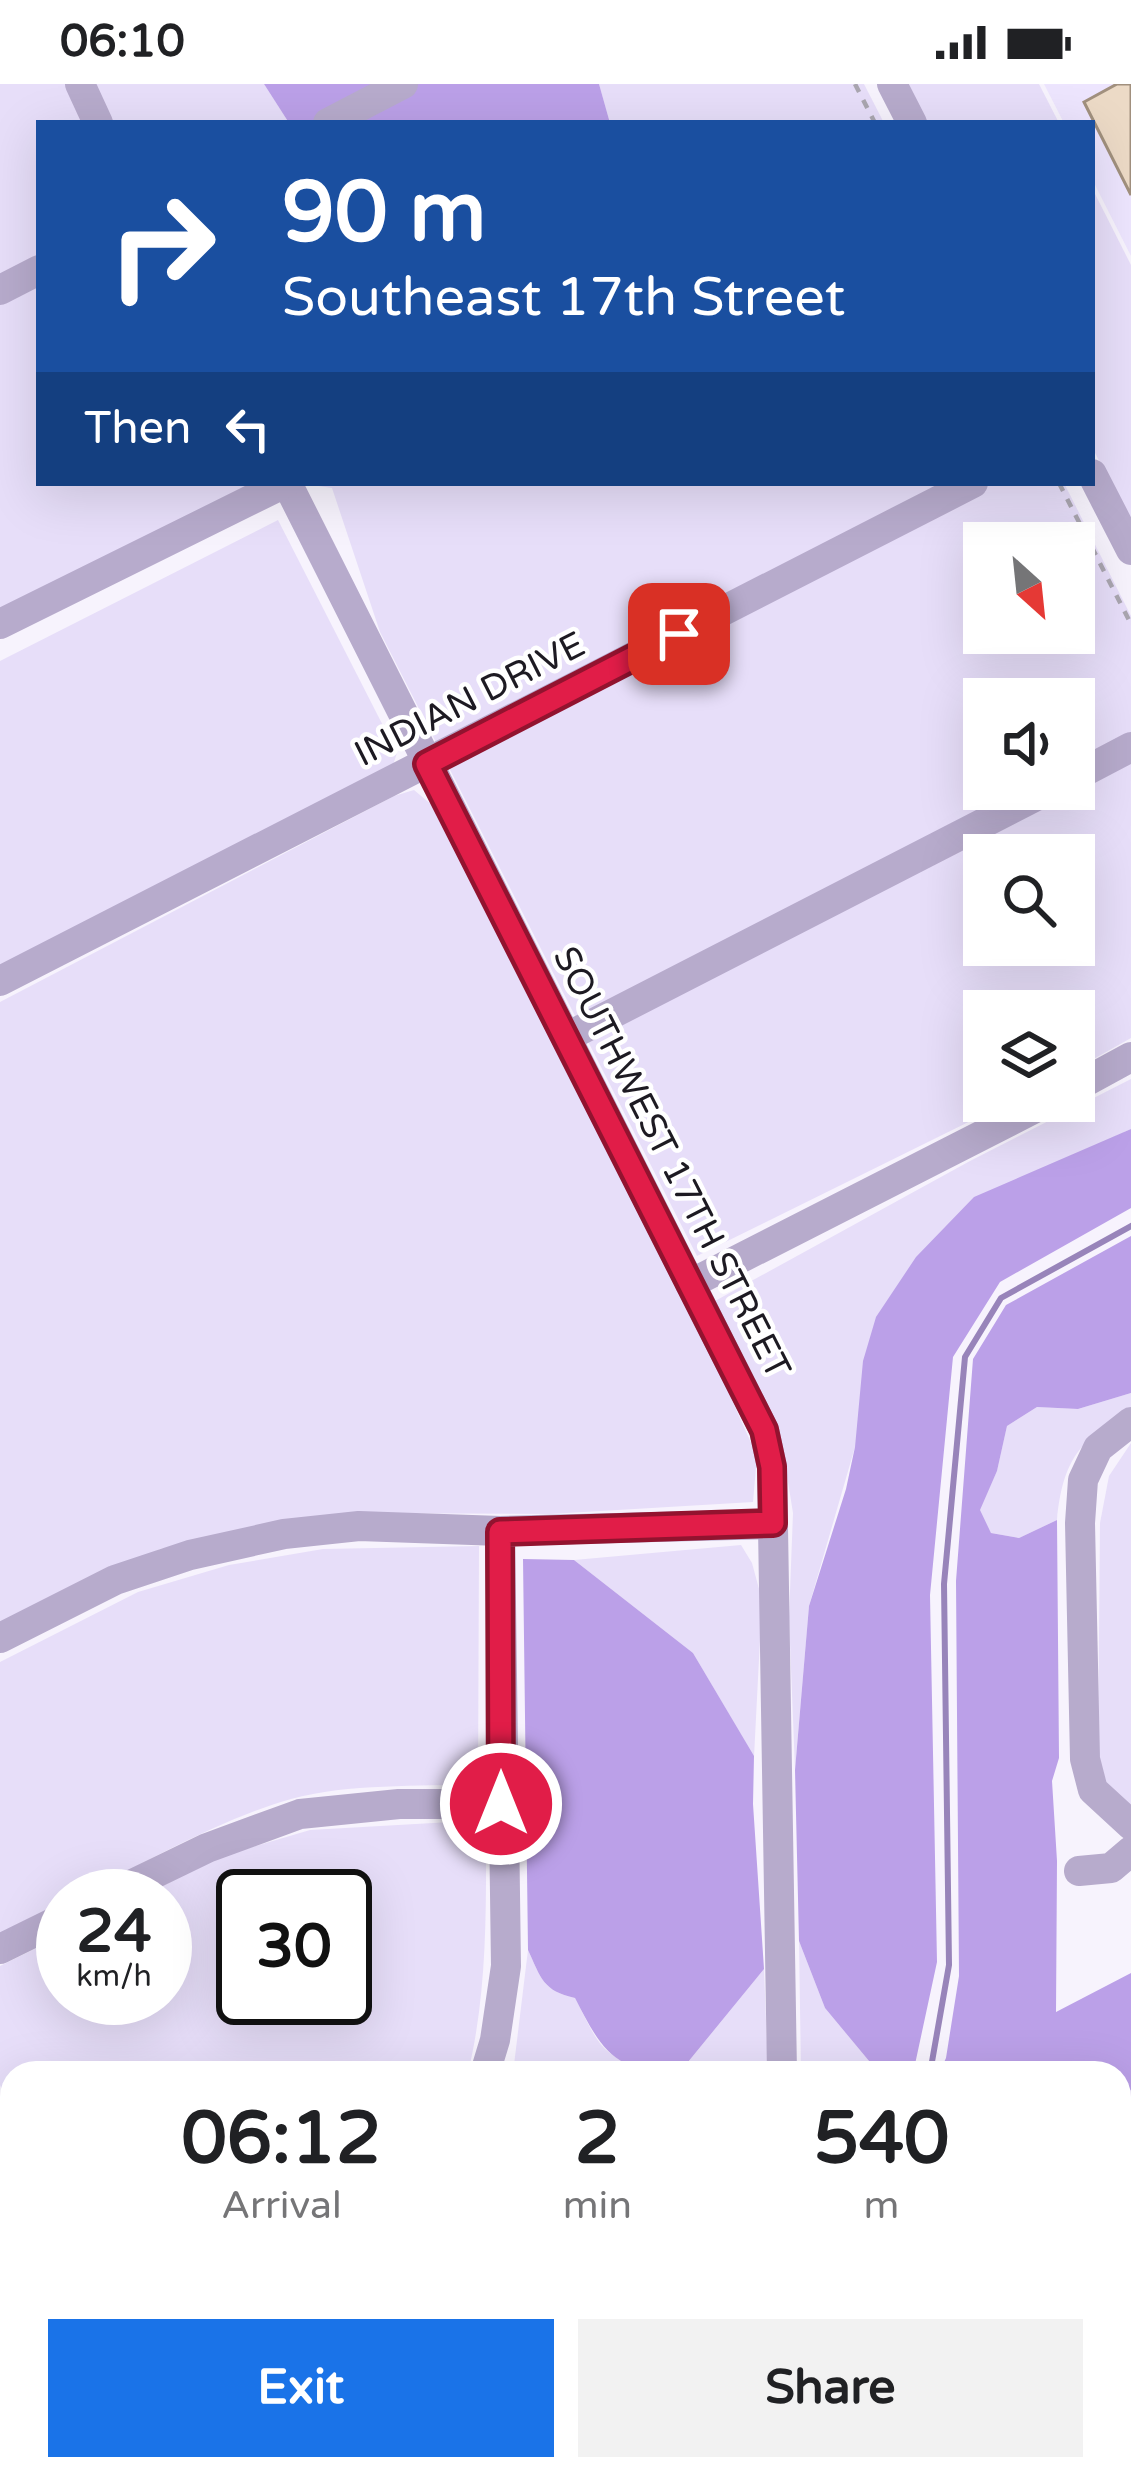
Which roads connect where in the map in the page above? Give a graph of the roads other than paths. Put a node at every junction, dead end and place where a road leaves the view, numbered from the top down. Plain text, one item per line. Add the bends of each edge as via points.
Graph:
1 (80, 84) edge
2 (403, 84) edge
3 (892, 84) edge
4 (97, 120) edge
5 (334, 120) edge
6 (910, 120) edge
7 (36, 272) edge
8 (0, 290) edge
9 (1095, 479) edge
10 (280, 486) edge
11 (288, 486) edge
12 (967, 486) edge
13 (1131, 550) edge
14 (0, 624) edge
15 (1131, 747) edge
16 (427, 764) junction
17 (1095, 765) edge
18 (1009, 810) edge
19 (0, 981) edge
20 (567, 1037) junction
21 (1131, 1057) edge
22 (1095, 1077) edge
23 (1007, 1122) edge
24 (689, 1284) junction
25 (1131, 1422) edge
26 (773, 1523) junction
27 (500, 1532) junction
28 (0, 1638) edge
29 (501, 1804) junction
30 (1131, 1826) edge
31 (1131, 1851) edge
32 (164, 1869) edge
33 (1079, 1871) dead end
34 (36, 1931) edge
35 (0, 1949) edge
36 (489, 2061) edge
37 (782, 2061) edge

1 - 4 street
2 - 5 street
3 - 6 street
7 - 8 street
9 - 13 street
10 - 14 street
11 - 16 street, SOUTHWEST 17TH STREET
12 - 16 street, INDIAN DRIVE
15 - 17 street
16 - 19 street, INDIAN DRIVE
16 - 20 street, SOUTHWEST 17TH STREET
18 - 20 street
20 - 24 street, SOUTHWEST 17TH STREET
21 - 22 street
23 - 24 street
24 - 26 street, SOUTHWEST 17TH STREET via 764,1430
25 - 30 street via 1098,1448 1083,1480 1081,1523 1085,1759 1093,1790
26 - 27 street
26 - 37 street, SOUTHWEST 17TH STREET
27 - 28 street via 359,1526 284,1534 115,1580
27 - 29 street
29 - 32 street via 300,1814
29 - 36 street via 506,1966
31 - 33 street via 1111,1868
34 - 35 street

